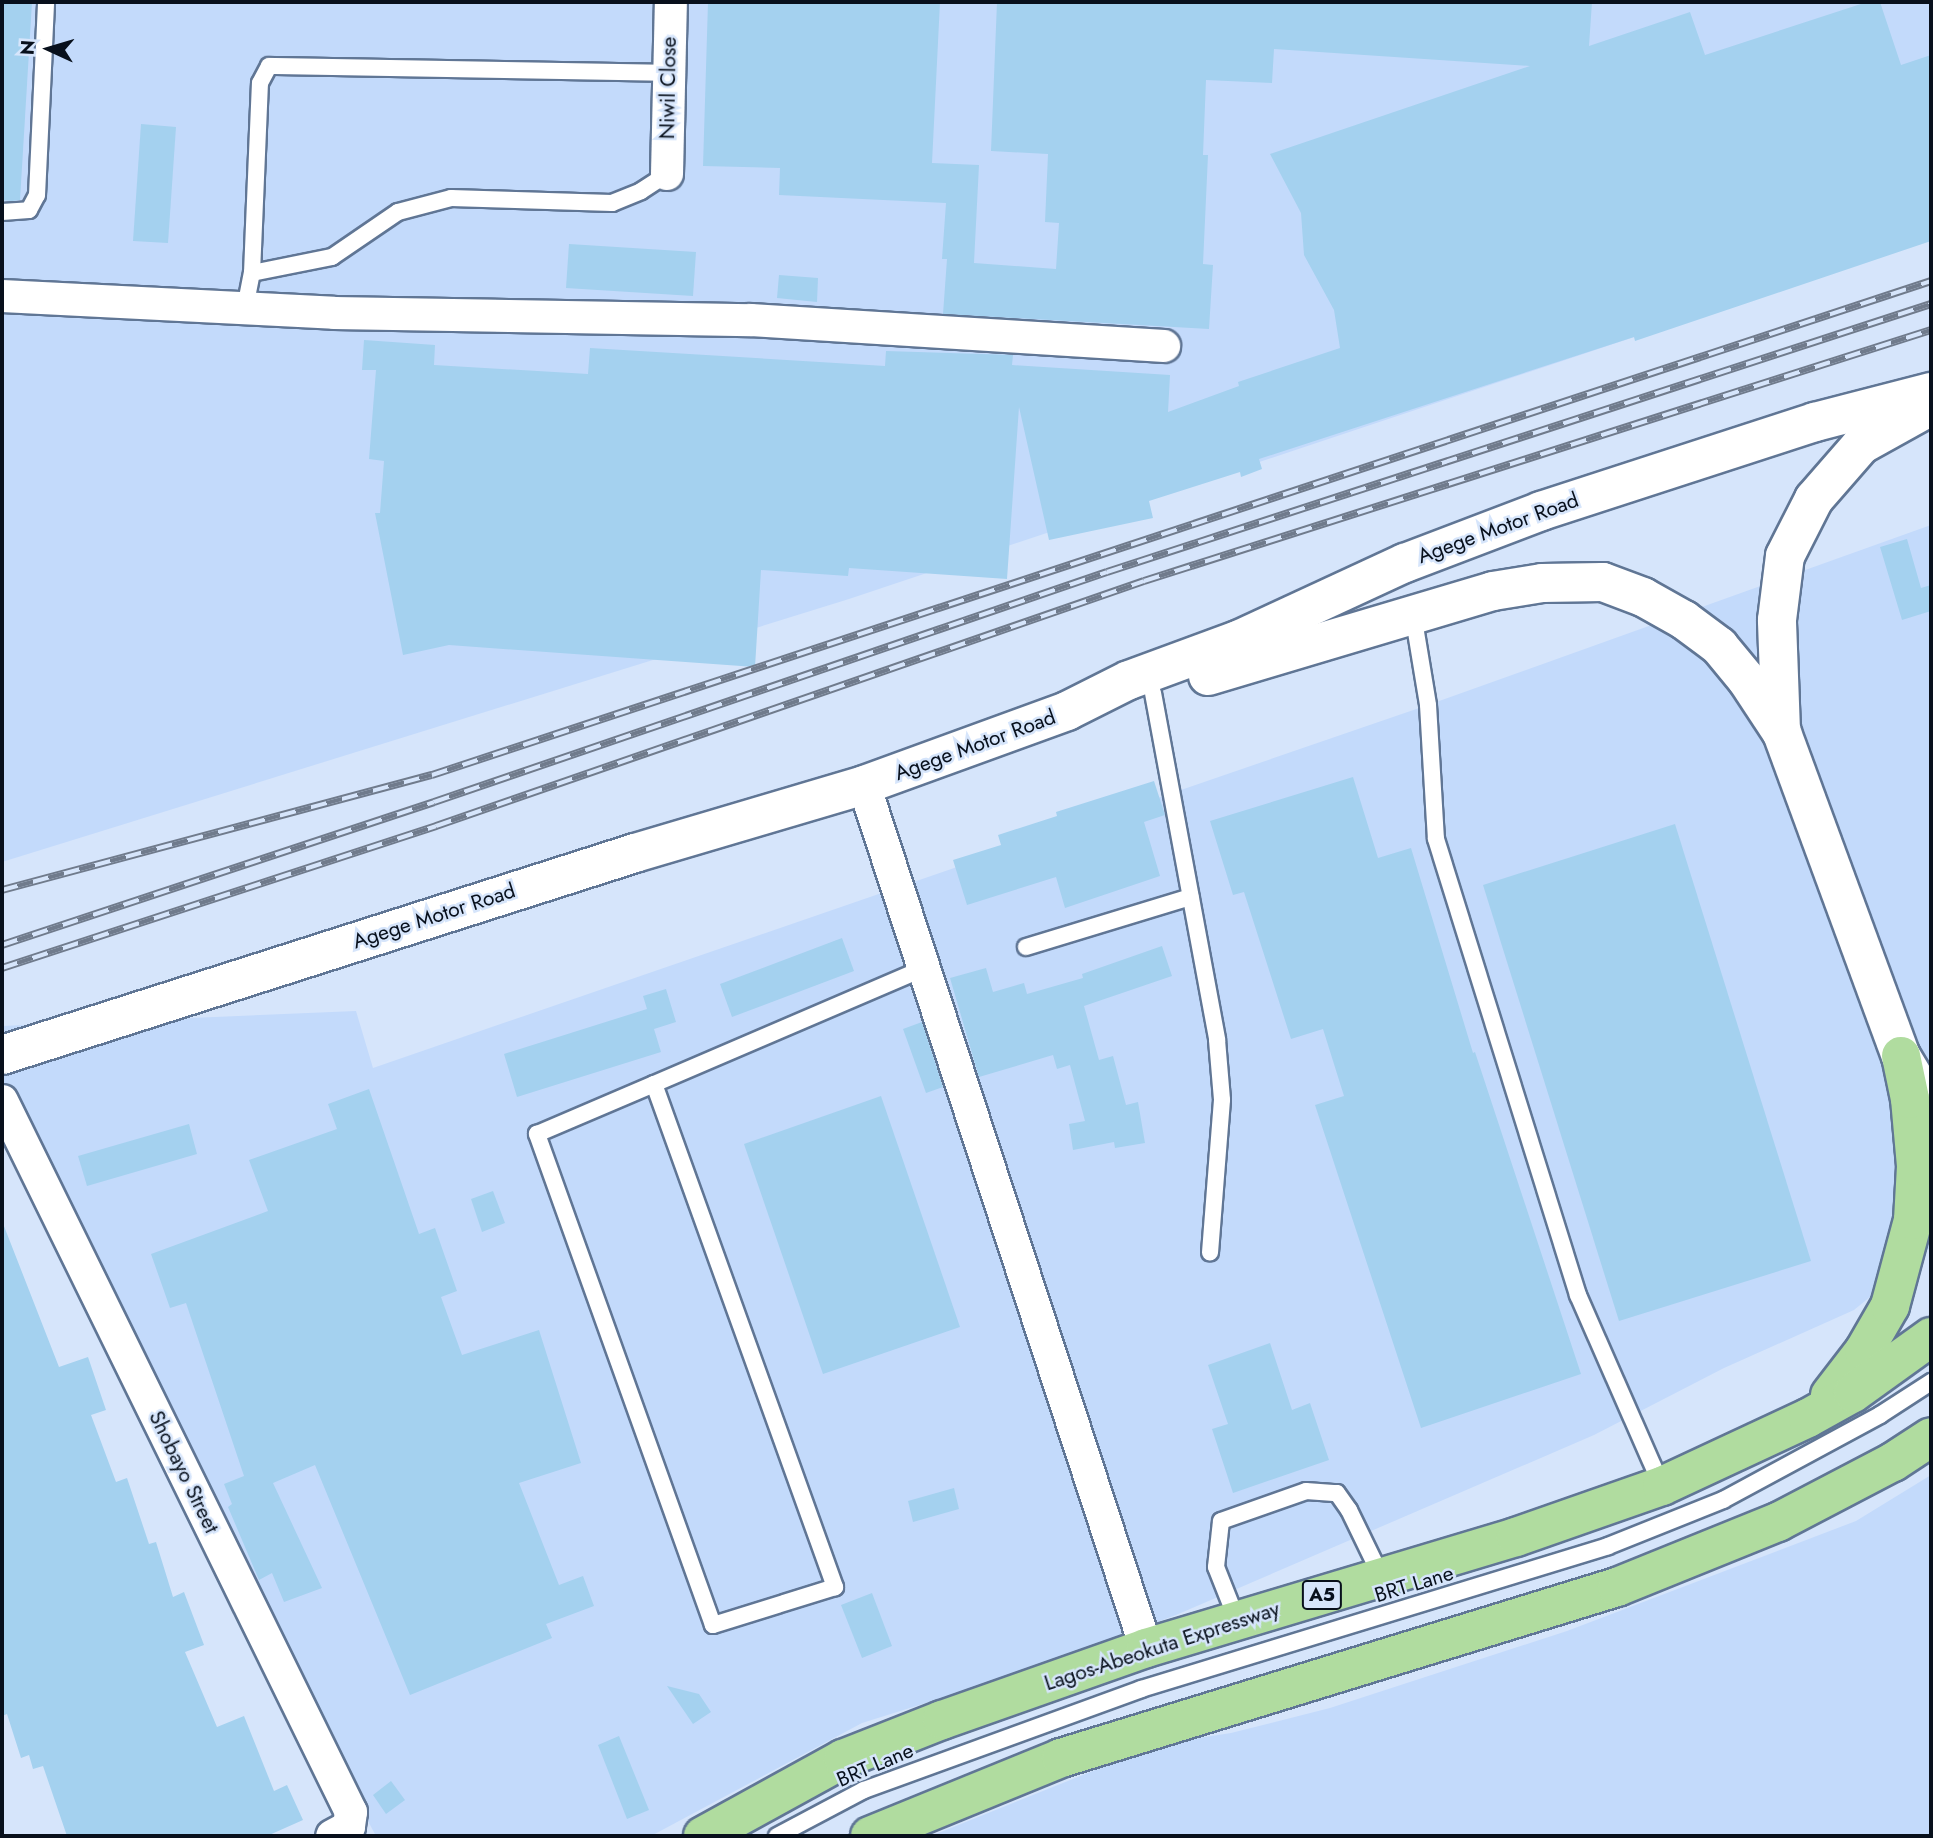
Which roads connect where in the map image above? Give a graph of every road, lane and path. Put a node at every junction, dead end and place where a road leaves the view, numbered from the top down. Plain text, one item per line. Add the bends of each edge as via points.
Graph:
1 (46, 2) edge
2 (671, 2) edge
3 (668, 73) junction
4 (667, 174) joint
5 (2, 212) edge
6 (252, 273) junction
7 (2, 296) edge
8 (245, 308) junction
9 (1164, 346) dead end
10 (1931, 392) edge
11 (1931, 405) edge
12 (1413, 614) junction
13 (1153, 693) junction
14 (1067, 711) junction
15 (1782, 733) junction
16 (864, 785) junction
17 (1191, 897) junction
18 (1026, 947) dead end
19 (923, 973) junction
20 (2, 1055) edge
21 (1901, 1056) junction
22 (654, 1084) junction
23 (2, 1101) edge
24 (1931, 1107) edge
25 (1210, 1253) dead end
26 (1931, 1337) edge
27 (1931, 1382) edge
28 (1808, 1418) junction
29 (1931, 1437) edge
30 (1662, 1486) junction
31 (1381, 1576) junction
32 (1237, 1621) junction
33 (1146, 1648) junction
34 (332, 1836) edge
35 (703, 1836) edge
36 (777, 1836) edge
37 (870, 1836) edge

1 - 5 lane via 37,195 29,210
2 - 3 street, Niwil Close
3 - 4 street, Niwil Close
3 - 6 lane via 269,66 260,83
4 - 6 lane via 612,204 451,198 398,212 332,257
6 - 8 lane
7 - 8 street
8 - 9 street via 751,320
10 - 14 main road, Agege Motor Road via 1815,422 1541,511 1405,563 1238,640 1129,680
11 - 15 main road via 1861,445 1814,499 1786,556 1777,620
12 - 13 main road
12 - 15 main road via 1493,591 1542,583 1603,582 1643,597 1718,646
12 - 30 lane via 1428,705 1436,839 1578,1295
13 - 14 main road
13 - 17 lane
14 - 16 main road, Agege Motor Road
15 - 21 main road
16 - 19 street
16 - 20 main road, Agege Motor Road via 635,853
17 - 18 lane
17 - 25 lane via 1221,1086
19 - 22 lane via 911,974
19 - 33 street
21 - 24 main road
21 - 28 highway via 1916,1166 1913,1220 1903,1264 1890,1307 1864,1351
22 - 22 lane via 537,1134 713,1625 835,1587
23 - 34 street, Shobayo Street via 351,1812 349,1826
26 - 28 highway, Lagos-Abeokuta Expressway / A5 via 1853,1393
27 - 36 lane, BRT Lane via 1880,1415 1723,1500 1608,1546 1141,1689 864,1790
28 - 30 highway, Lagos-Abeokuta Expressway / A5
29 - 37 highway via 1778,1522 1617,1587 1061,1758
30 - 31 highway, Lagos-Abeokuta Expressway / A5 via 1516,1537
31 - 32 highway, Lagos-Abeokuta Expressway / A5
31 - 32 lane via 1337,1493 1306,1491 1221,1521 1216,1567
32 - 33 highway, Lagos-Abeokuta Expressway / A5
33 - 35 highway, Lagos-Abeokuta Expressway / A5 via 843,1759

